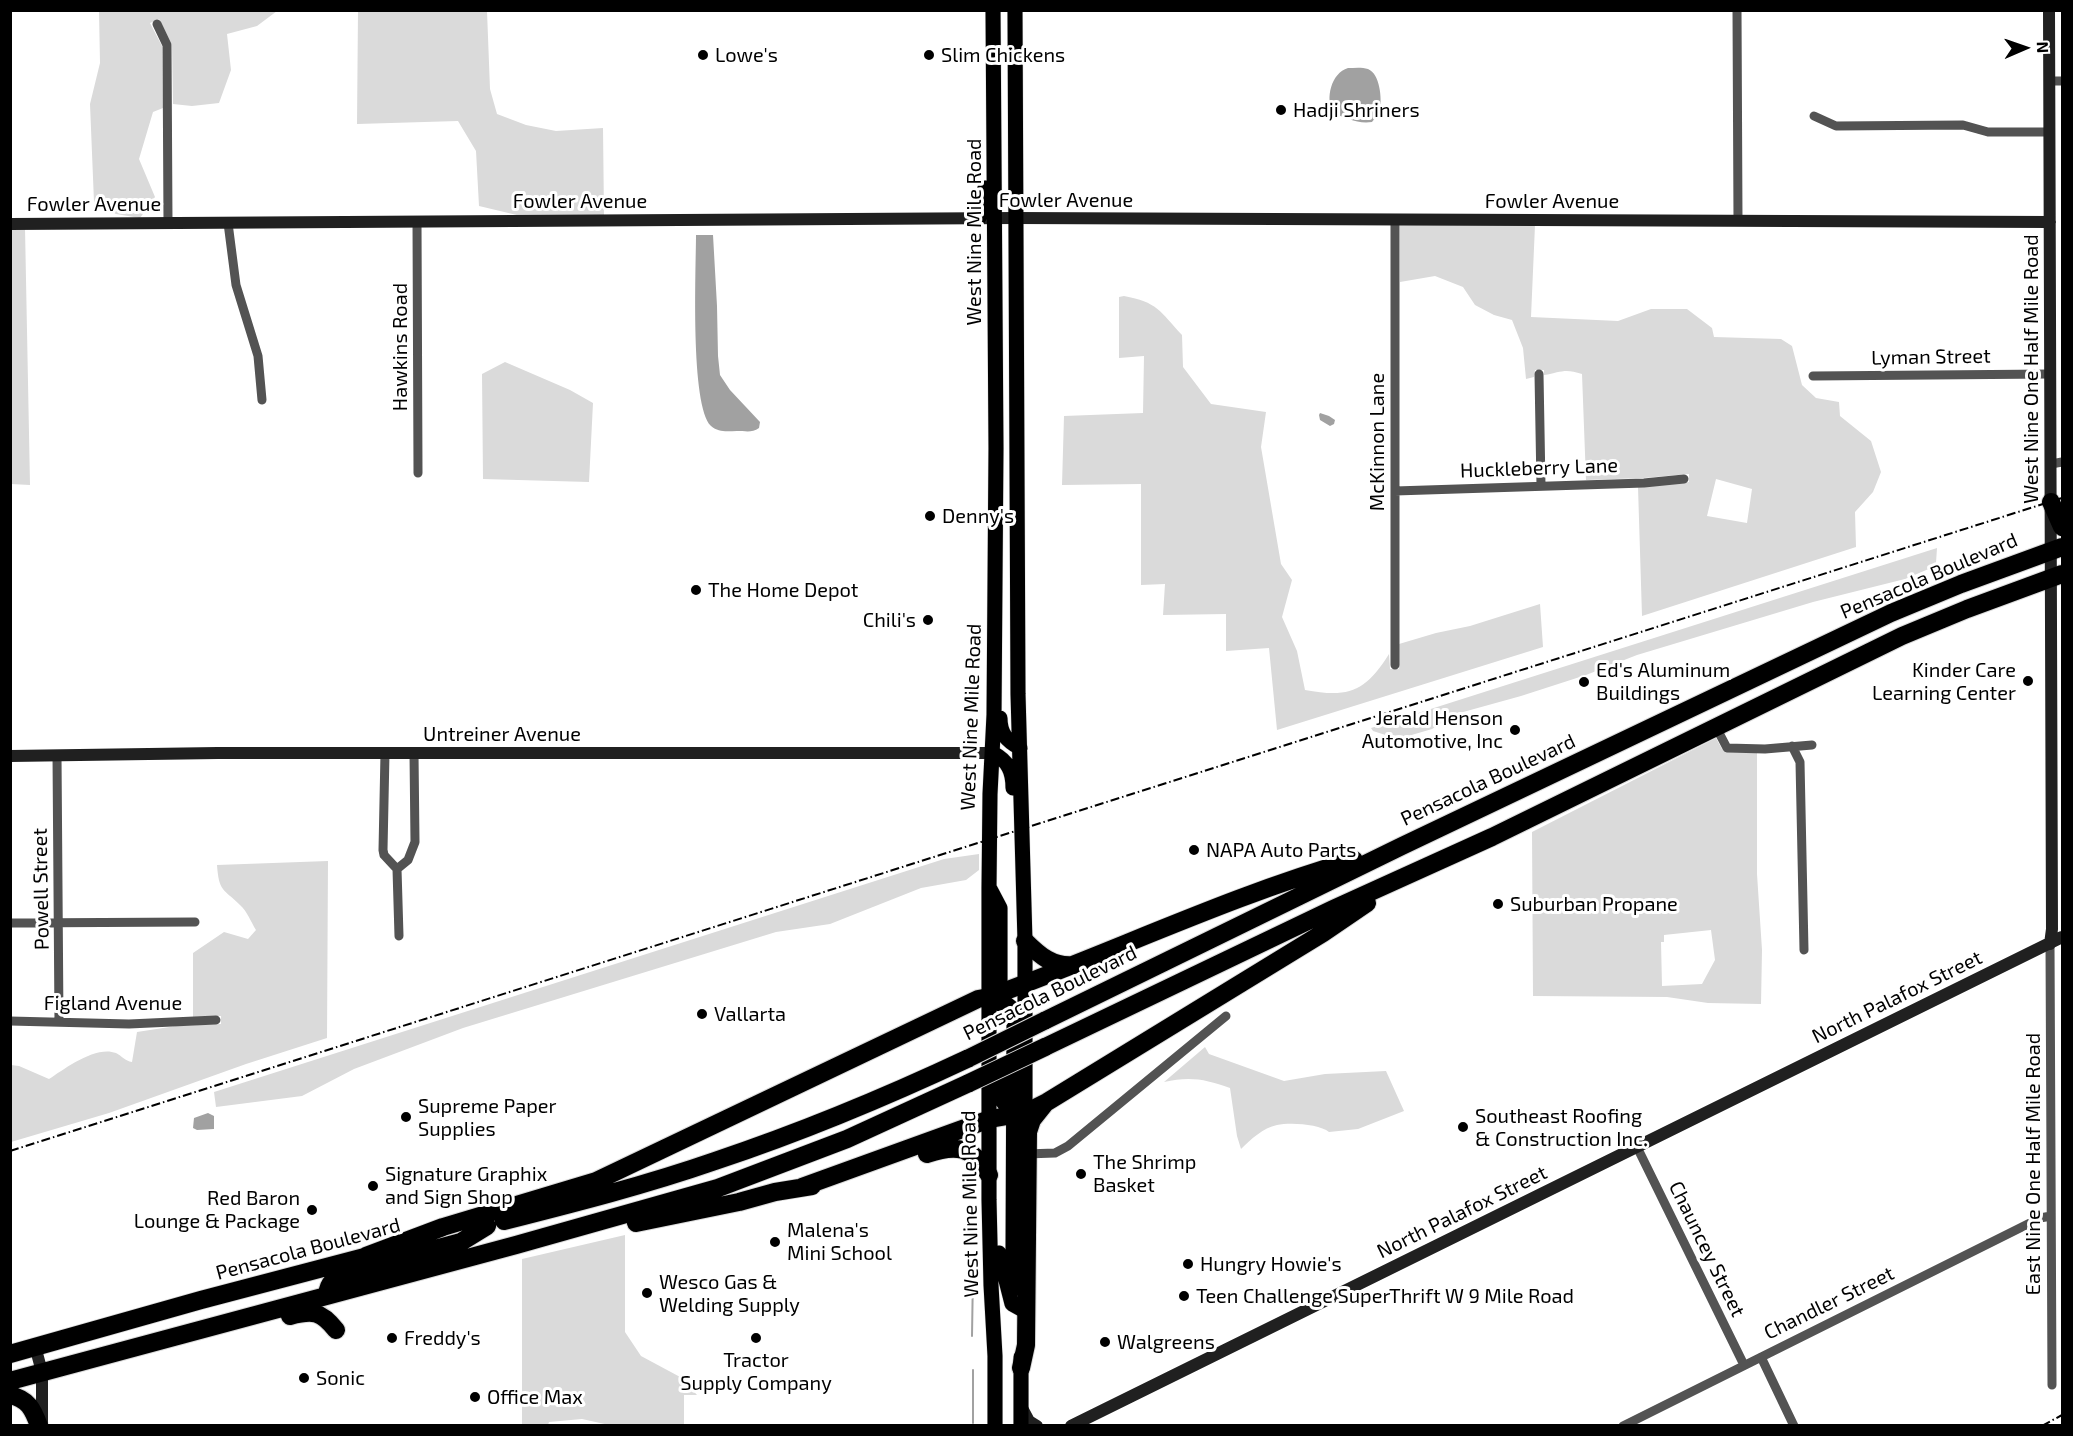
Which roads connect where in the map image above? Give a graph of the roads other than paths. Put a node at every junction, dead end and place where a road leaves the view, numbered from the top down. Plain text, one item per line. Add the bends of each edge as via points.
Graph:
1 (1015, 10) edge
2 (1737, 10) edge
3 (2049, 10) edge
4 (993, 16) edge
5 (157, 24) dead end
6 (993, 40) junction
7 (2049, 81) junction
8 (2062, 81) edge
9 (1814, 116) dead end
10 (2050, 132) junction
11 (1015, 218) junction
12 (978, 219) junction
13 (994, 219) junction
14 (1395, 219) junction
15 (417, 221) junction
16 (1738, 221) junction
17 (2050, 222) junction
18 (168, 223) junction
19 (228, 223) junction
20 (10, 224) edge
21 (1539, 374) dead end
22 (2050, 374) junction
23 (1813, 376) dead end
24 (262, 400) dead end
25 (2056, 463) edge
26 (418, 473) dead end
27 (1684, 478) dead end
28 (1541, 486) junction
29 (1017, 490) junction
30 (1395, 490) junction
31 (2051, 502) junction
32 (2062, 527) edge
33 (2059, 550) edge
34 (2057, 576) edge
35 (1851, 633) junction
36 (1902, 636) junction
37 (995, 639) junction
38 (1395, 665) dead end
39 (1763, 704) junction
40 (1716, 727) junction
41 (1812, 745) dead end
42 (1792, 747) junction
43 (1020, 748) junction
44 (385, 753) junction
45 (414, 753) junction
46 (993, 753) junction
47 (57, 755) junction
48 (10, 756) edge
49 (1572, 766) junction
50 (1021, 819) junction
51 (1492, 837) junction
52 (1402, 846) junction
53 (397, 869) junction
54 (1402, 878) junction
55 (195, 922) dead end
56 (10, 923) edge
57 (60, 924) junction
58 (399, 936) dead end
59 (2062, 937) edge
60 (1025, 941) junction
61 (2050, 944) junction
62 (1804, 950) dead end
63 (1079, 964) junction
64 (1025, 985) junction
65 (996, 997) junction
66 (1226, 1016) dead end
67 (216, 1020) dead end
68 (10, 1022) edge
69 (59, 1022) junction
70 (1047, 1102) junction
71 (1018, 1113) junction
72 (990, 1119) junction
73 (1637, 1147) junction
74 (1026, 1154) junction
75 (989, 1175) junction
76 (802, 1187) junction
77 (989, 1200) junction
78 (2051, 1216) junction
79 (487, 1226) junction
80 (516, 1245) junction
81 (999, 1253) junction
82 (366, 1256) junction
83 (246, 1287) junction
84 (1021, 1289) junction
85 (327, 1295) junction
86 (1021, 1309) junction
87 (222, 1324) junction
88 (336, 1330) dead end
89 (35, 1346) junction
90 (10, 1354) edge
91 (1761, 1357) junction
92 (1744, 1365) junction
93 (1021, 1368) junction
94 (10, 1370) edge
95 (42, 1372) junction
96 (10, 1380) edge
97 (2052, 1384) dead end
98 (10, 1395) edge
99 (1021, 1405) junction
100 (40, 1425) edge
101 (995, 1425) edge
102 (1003, 1425) edge
103 (1021, 1425) edge
104 (1036, 1425) edge
105 (1071, 1425) edge
106 (1623, 1425) edge
107 (1794, 1425) edge

1 - 11 main road
2 - 16 street
3 - 7 street, West Nine One Half Mile Road
4 - 6 main road, West Nine Mile Road
4 - 11 main road via 1004,55 1004,197
5 - 18 street via 167,45
6 - 12 main road via 984,61 985,198
6 - 13 main road, West Nine Mile Road
7 - 8 street
7 - 10 street, West Nine One Half Mile Road
9 - 10 street via 1836,126 1963,125 1988,132
10 - 17 street, West Nine One Half Mile Road
11 - 13 street, Fowler Avenue
11 - 14 street, Fowler Avenue
11 - 29 main road
12 - 13 street, Fowler Avenue
12 - 15 street, Fowler Avenue
13 - 29 main road via 1003,236 1005,429
13 - 37 main road, West Nine Mile Road
14 - 16 street, Fowler Avenue
14 - 30 street, McKinnon Lane
15 - 19 street, Fowler Avenue
15 - 26 street, Hawkins Road
16 - 17 street, Fowler Avenue
17 - 22 street, West Nine One Half Mile Road
18 - 19 street, Fowler Avenue
18 - 20 street, Fowler Avenue
19 - 24 street via 236,285 258,356
21 - 28 street
22 - 23 street, Lyman Street
22 - 25 street, West Nine One Half Mile Road
25 - 31 street, West Nine One Half Mile Road
27 - 28 street, Huckleberry Lane
28 - 30 street, Huckleberry Lane
29 - 43 main road
30 - 38 street, McKinnon Lane
31 - 32 highway
31 - 33 street, West Nine One Half Mile Road
33 - 34 highway
33 - 35 highway, Pensacola Boulevard via 1961,584
33 - 36 highway via 2043,572 1928,617
34 - 36 highway
34 - 61 street
35 - 39 highway via 1853,644 1847,653 1781,685
35 - 49 highway, Pensacola Boulevard
36 - 39 highway
37 - 43 main road via 1002,652 1001,730 1009,742
37 - 46 main road, West Nine Mile Road
39 - 40 highway
40 - 42 street via 1726,748
40 - 51 highway
41 - 42 street
42 - 62 street via 1800,762
43 - 50 main road
44 - 45 street, Untreiner Avenue
44 - 47 street, Untreiner Avenue
44 - 53 street via 383,850
45 - 46 street, Untreiner Avenue
45 - 53 street via 415,842 408,860
46 - 50 main road via 1009,766 1013,802
46 - 65 main road, West Nine Mile Road via 989,887 1000,908
47 - 48 street, Untreiner Avenue
47 - 57 street, Powell Street
49 - 51 highway via 1549,786 1493,813 1487,827
49 - 52 highway, Pensacola Boulevard
50 - 60 main road
51 - 54 highway
52 - 63 highway via 1338,864 1186,919
52 - 79 highway, Pensacola Boulevard, bridge via 1044,1022 852,1110 714,1162
53 - 58 street
54 - 70 highway via 1323,933
54 - 80 highway, bridge via 897,1118 779,1166 665,1204
55 - 57 street
56 - 57 street
57 - 69 street, Powell Street
59 - 61 street, North Palafox Street
60 - 63 highway via 1038,954 1061,966
60 - 64 main road
61 - 73 street, North Palafox Street
61 - 78 street, East Nine One Half Mile Road
63 - 64 highway
64 - 65 highway
64 - 71 main road
65 - 71 main road via 1000,1093 1003,1104
65 - 72 main road, West Nine Mile Road
65 - 82 highway via 978,999 596,1181 443,1227
66 - 74 street via 1068,1146 1055,1153
67 - 69 street, Figland Avenue
68 - 69 street, Figland Avenue
70 - 71 highway
70 - 74 highway via 1032,1120
71 - 72 highway
71 - 74 main road
71 - 84 main road via 1013,1254
72 - 75 main road, West Nine Mile Road
72 - 76 highway
73 - 92 street, Chauncey Street
73 - 105 street, North Palafox Street
74 - 84 main road
74 - 93 highway via 1026,1345
75 - 76 highway via 971,1153 945,1148 844,1182
75 - 77 main road, West Nine Mile Road
76 - 80 highway via 696,1212
77 - 81 main road via 998,1218
77 - 101 main road, West Nine Mile Road
78 - 91 street, Chandler Street via 2040,1218
78 - 97 street, East Nine One Half Mile Road
79 - 82 highway, Pensacola Boulevard
79 - 85 highway via 461,1242 346,1272 333,1279
80 - 85 highway
81 - 86 main road via 1012,1304
81 - 102 main road
82 - 83 highway, Pensacola Boulevard
83 - 89 highway, Pensacola Boulevard
83 - 95 highway via 215,1308 52,1351 44,1359
84 - 86 main road
85 - 87 highway
86 - 93 main road
87 - 88 highway via 246,1328 309,1311 320,1315
87 - 95 highway
89 - 90 highway, Pensacola Boulevard
89 - 94 highway via 27,1362
89 - 95 street
91 - 92 street, Chandler Street
91 - 107 street
92 - 106 street, Chandler Street
93 - 99 main road
95 - 96 highway
95 - 100 street
98 - 100 highway via 31,1405
99 - 103 main road
99 - 104 street via 1029,1421

